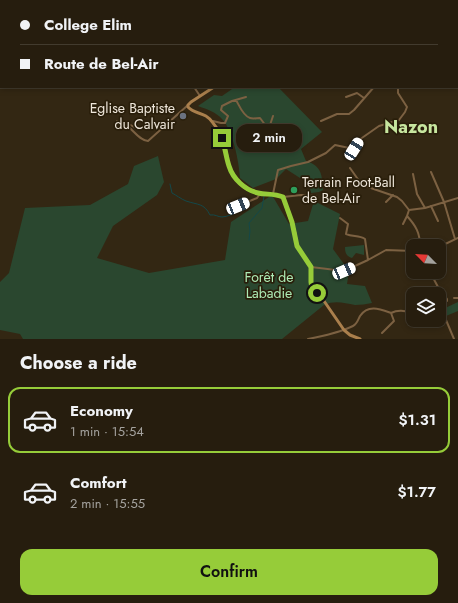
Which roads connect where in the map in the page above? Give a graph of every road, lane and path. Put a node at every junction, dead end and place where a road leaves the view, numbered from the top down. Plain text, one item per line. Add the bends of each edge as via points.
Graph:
1 (195, 88) edge
2 (213, 88) edge
3 (373, 88) edge
4 (398, 88) edge
5 (200, 97) junction
6 (246, 97) dead end
7 (346, 97) dead end
8 (364, 98) junction
9 (236, 100) junction
10 (188, 105) junction
11 (273, 116) dead end
12 (117, 121) dead end
13 (212, 121) junction
14 (321, 121) dead end
15 (126, 123) junction
16 (165, 126) junction
17 (350, 168) dead end
18 (431, 172) dead end
19 (413, 174) dead end
20 (260, 194) junction
21 (273, 194) junction
22 (393, 195) junction
23 (316, 196) dead end
24 (283, 197) junction
25 (458, 198) edge
26 (386, 202) dead end
27 (444, 202) junction
28 (431, 206) junction
29 (425, 208) junction
30 (409, 210) junction
31 (232, 211) dead end
32 (407, 216) junction
33 (340, 218) dead end
34 (438, 221) dead end
35 (403, 224) dead end
36 (458, 238) edge
37 (420, 239) edge
38 (455, 239) junction
39 (446, 244) edge
40 (406, 251) edge
41 (368, 260) junction
42 (311, 267) junction
43 (454, 298) dead end
44 (458, 298) edge
45 (406, 311) edge
46 (391, 313) junction
47 (446, 320) edge
48 (344, 330) junction
49 (382, 333) dead end
50 (308, 339) edge
51 (360, 339) edge
52 (454, 339) edge

1 - 5 street
2 - 5 street
3 - 8 street
4 - 21 street via 398,93 407,106 402,118 378,126 360,140 354,149 335,145 308,162 278,170
5 - 10 street
6 - 9 street
7 - 8 street via 357,93
8 - 14 street via 349,114 336,114
9 - 11 street via 248,116 260,118 266,126 270,125
9 - 13 street via 221,108 228,116 225,123
10 - 13 street via 190,109 206,115
10 - 16 street
12 - 15 street
13 - 20 street via 222,138 234,176 246,189
15 - 16 street via 136,128 159,124
15 - 16 street via 148,142
17 - 22 street via 362,185
18 - 27 street
19 - 29 street
20 - 21 street
20 - 31 street
21 - 24 street
22 - 26 street
22 - 30 street
23 - 24 street
24 - 42 street via 297,246
25 - 27 street
27 - 28 street
27 - 38 street
28 - 29 street
28 - 34 street
29 - 30 street
30 - 32 street
32 - 35 street
32 - 37 street via 417,228
33 - 41 street via 348,224 346,234 365,239
36 - 38 street
38 - 39 street
40 - 41 street via 386,250
41 - 42 street via 344,271
42 - 48 street via 312,289 324,301
43 - 44 street
45 - 46 street via 396,310
46 - 48 street via 377,308 368,309 363,312 356,324
46 - 49 street via 394,320
47 - 52 street
48 - 50 street
48 - 51 street

